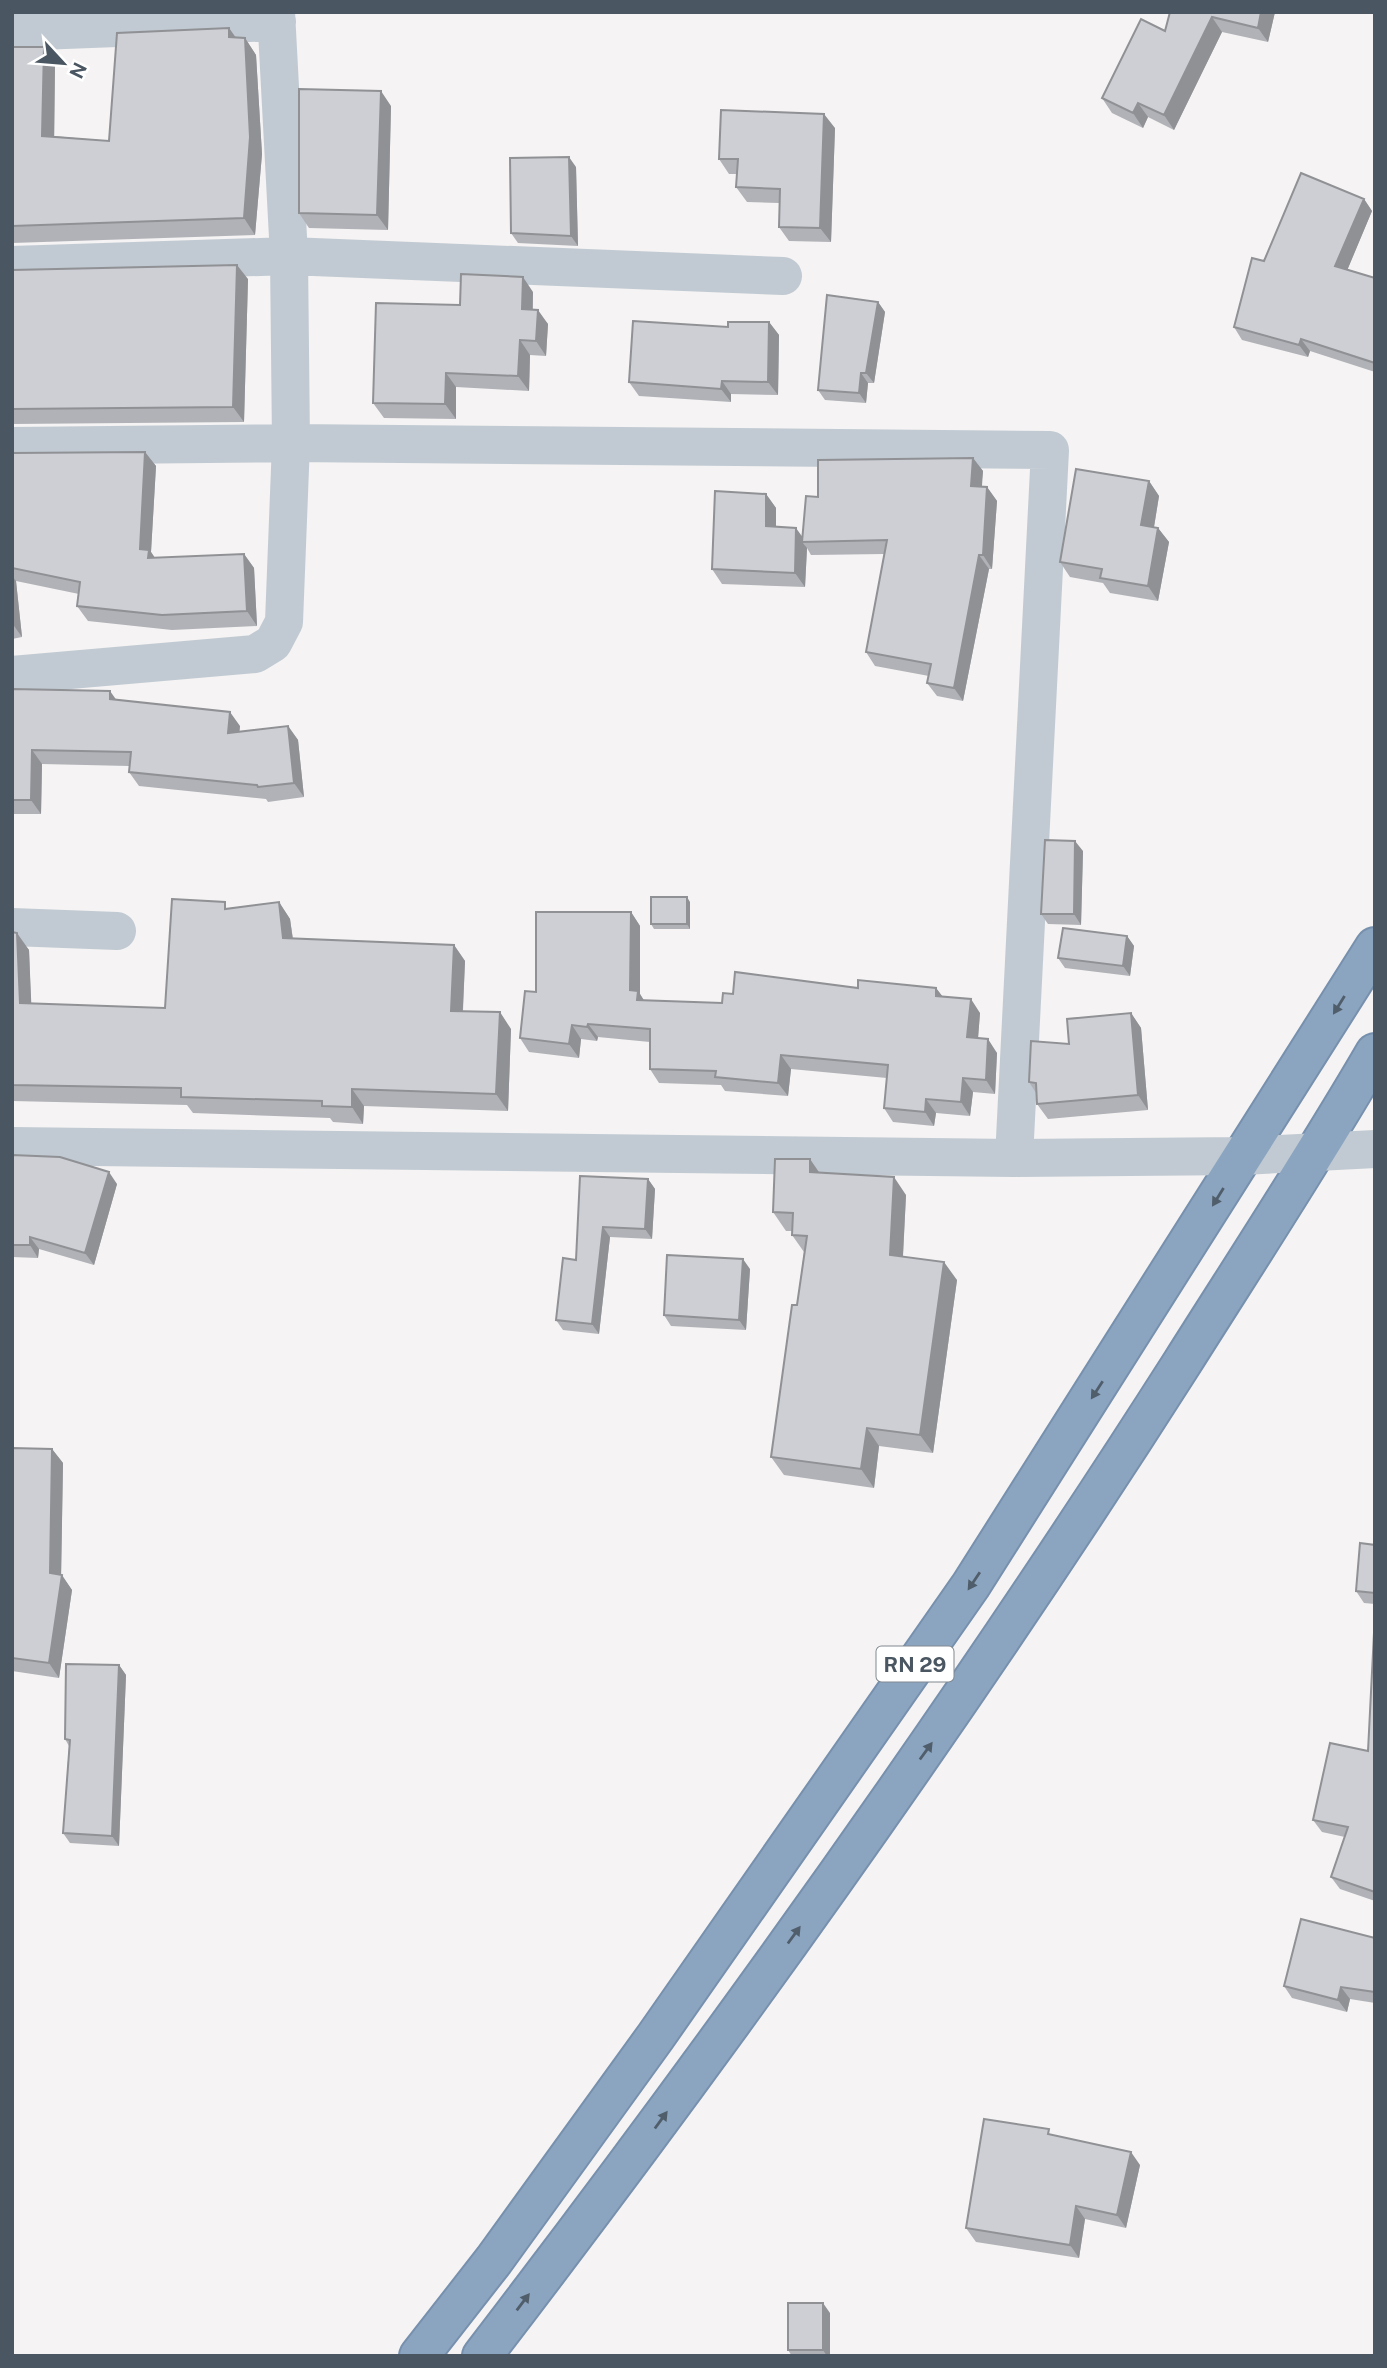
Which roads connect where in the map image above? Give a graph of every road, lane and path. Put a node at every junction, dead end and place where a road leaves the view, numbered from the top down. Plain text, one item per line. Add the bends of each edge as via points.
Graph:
1 (276, 17) edge
2 (12, 32) edge
3 (289, 256) junction
4 (12, 265) edge
5 (783, 276) dead end
6 (291, 443) junction
7 (12, 446) edge
8 (12, 675) edge
9 (12, 927) edge
10 (117, 931) dead end
11 (1375, 947) edge
12 (1375, 1052) edge
13 (12, 1146) edge
14 (1375, 1149) edge
15 (1315, 1151) junction
16 (1243, 1156) junction
17 (1014, 1158) junction
18 (419, 2356) edge
19 (482, 2356) edge

1 - 2 street
1 - 3 street
3 - 4 street
3 - 5 street
3 - 6 street
6 - 7 street
6 - 8 street via 284,622 273,643 256,654
6 - 17 street via 1050,450
9 - 10 street
11 -> 16 highway, RN 29
12 - 15 highway, RN 29
13 - 17 street
14 - 15 street
15 - 16 street
19 -> 15 highway, RN 29 via 633,2158 947,1721 1084,1517
16 - 17 street
16 -> 18 highway, RN 29 via 971,1585 656,2036

